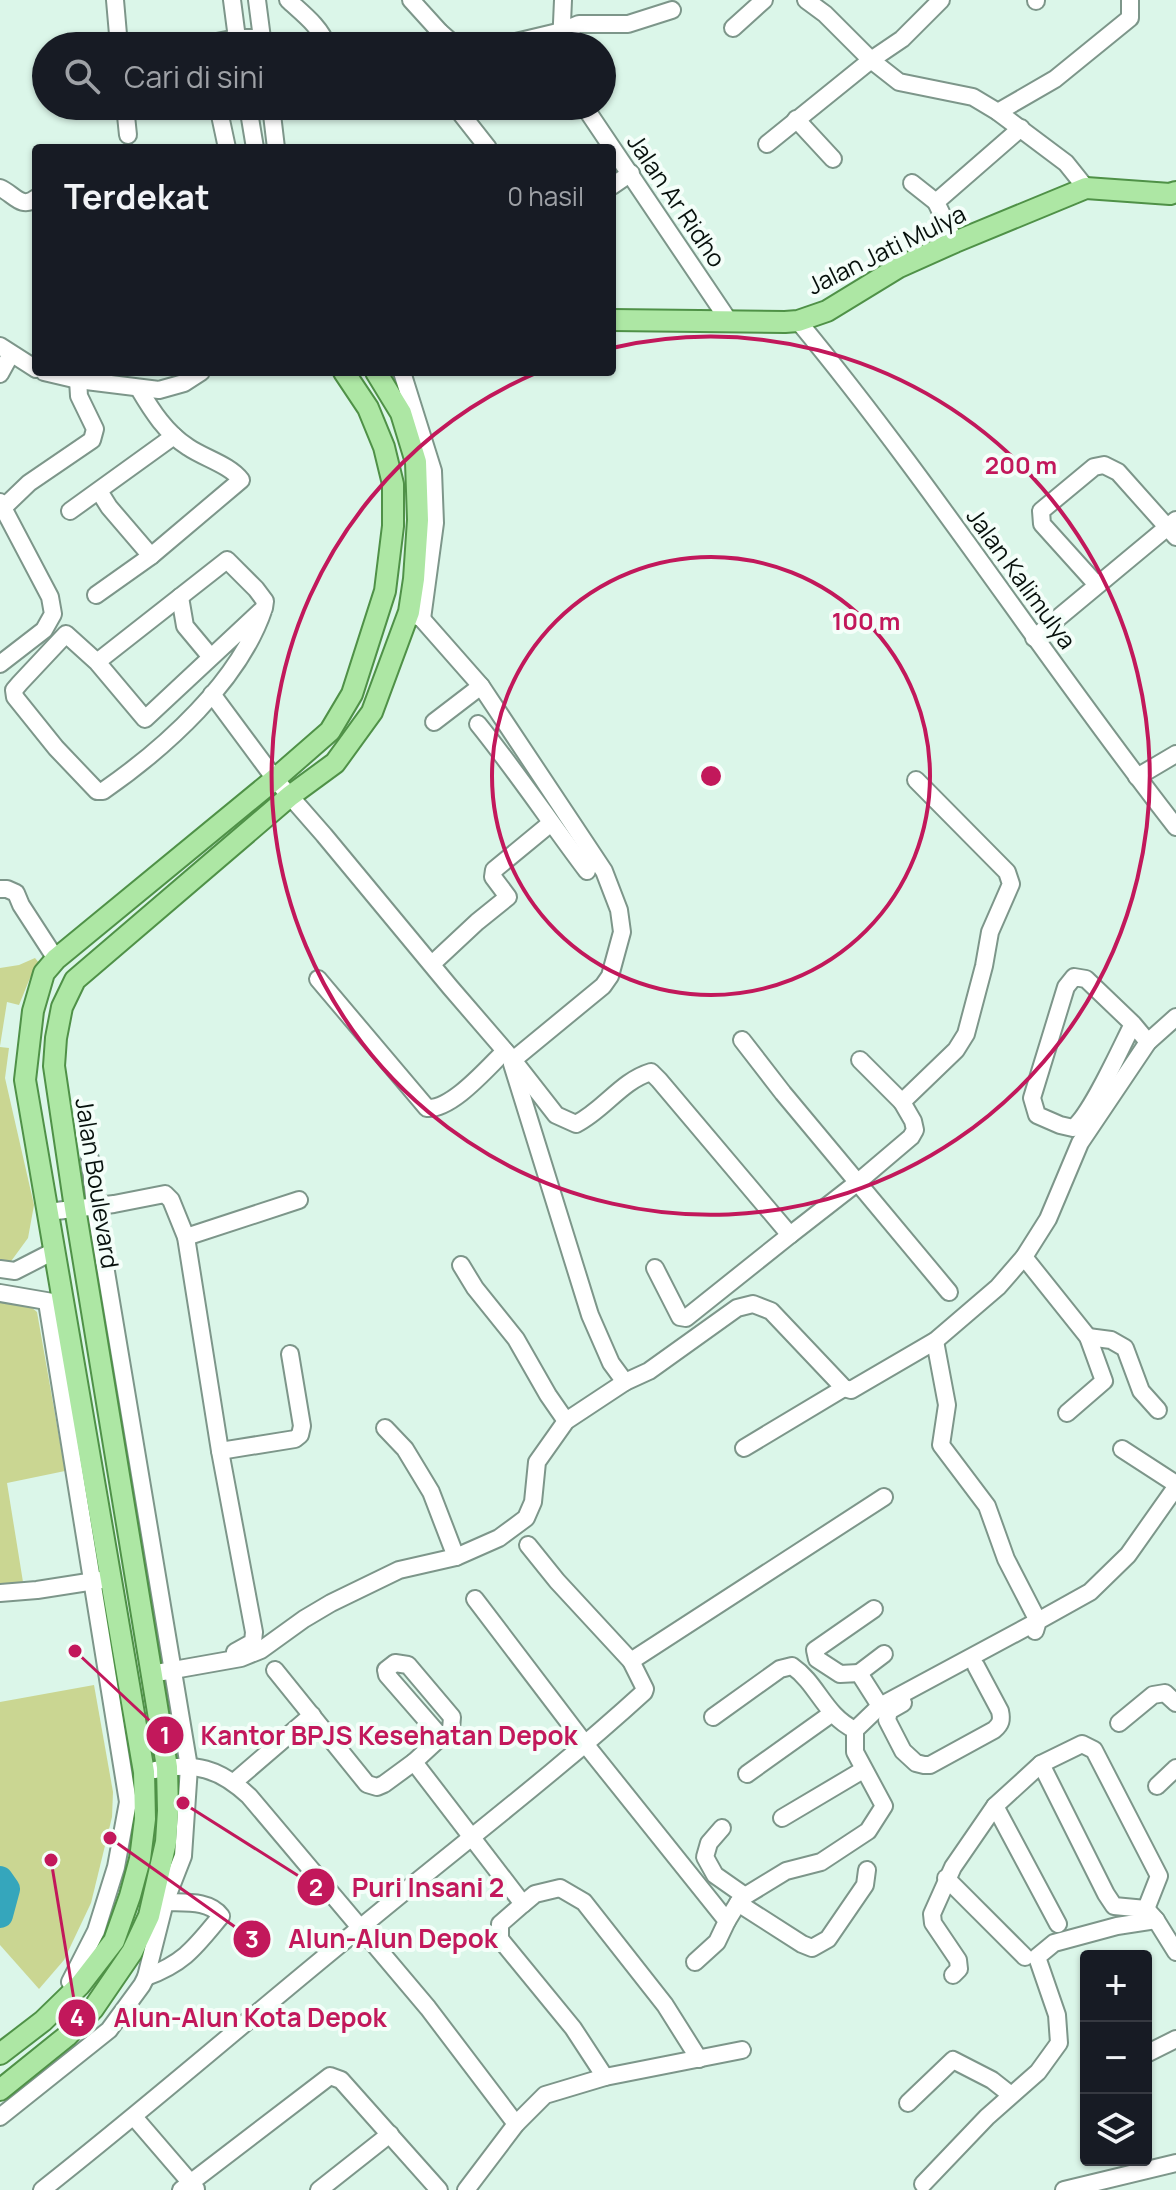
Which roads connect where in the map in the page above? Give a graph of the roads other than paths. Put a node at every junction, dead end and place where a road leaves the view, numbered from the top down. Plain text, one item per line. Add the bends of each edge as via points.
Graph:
1 (115, 0) edge
2 (232, 0) edge
3 (257, 0) edge
4 (288, 0) edge
5 (411, 0) edge
6 (563, 0) edge
7 (764, 0) edge
8 (806, 0) edge
9 (941, 0) edge
10 (1130, 0) edge
11 (672, 10) dead end
12 (733, 28) dead end
13 (118, 32) edge
14 (237, 32) edge
15 (261, 32) edge
16 (319, 32) edge
17 (440, 32) edge
18 (561, 32) edge
19 (569, 32) edge
20 (871, 60) junction
21 (998, 112) junction
22 (796, 119) junction
23 (126, 120) edge
24 (221, 120) edge
25 (250, 120) edge
26 (273, 120) edge
27 (466, 120) edge
28 (594, 120) edge
29 (1021, 128) junction
30 (128, 135) dead end
31 (226, 144) edge
32 (254, 144) edge
33 (276, 144) edge
34 (485, 144) edge
35 (611, 144) edge
36 (767, 144) dead end
37 (616, 152) edge
38 (833, 159) dead end
39 (631, 173) junction
40 (616, 183) edge
41 (912, 183) dead end
42 (0, 188) edge
43 (1086, 188) junction
44 (1176, 192) edge
45 (32, 200) edge
46 (936, 202) junction
47 (955, 242) junction
48 (616, 320) edge
49 (729, 321) junction
50 (798, 321) junction
51 (6, 350) edge
52 (32, 366) edge
53 (0, 374) edge
54 (61, 376) edge
55 (195, 376) edge
56 (347, 376) edge
57 (378, 376) edge
58 (403, 376) edge
59 (78, 380) junction
60 (139, 389) junction
61 (174, 436) junction
62 (99, 491) junction
63 (2, 505) edge
64 (70, 511) dead end
65 (6, 528) edge
66 (1173, 528) edge
67 (151, 556) junction
68 (1097, 585) junction
69 (96, 595) dead end
70 (180, 597) junction
71 (264, 608) junction
72 (416, 615) junction
73 (1034, 638) junction
74 (210, 656) junction
75 (97, 662) junction
76 (0, 664) edge
77 (481, 686) junction
78 (212, 694) junction
79 (145, 719) junction
80 (434, 722) dead end
81 (478, 724) dead end
82 (164, 743) junction
83 (1176, 754) edge
84 (1137, 777) junction
85 (275, 779) junction
86 (916, 780) dead end
87 (290, 796) junction
88 (551, 823) junction
89 (1176, 827) edge
90 (587, 871) dead end
91 (0, 889) edge
92 (56, 959) junction
93 (432, 964) junction
94 (318, 979) dead end
95 (1176, 1017) edge
96 (1133, 1024) junction
97 (742, 1040) dead end
98 (1148, 1042) junction
99 (509, 1055) junction
100 (860, 1060) dead end
101 (902, 1102) junction
102 (90, 1158) dead end
103 (858, 1182) junction
104 (299, 1200) dead end
105 (85, 1207) junction
106 (48, 1212) junction
107 (790, 1235) junction
108 (186, 1237) junction
109 (54, 1251) junction
110 (1024, 1257) junction
111 (461, 1265) dead end
112 (655, 1268) dead end
113 (0, 1269) edge
114 (949, 1292) dead end
115 (0, 1293) edge
116 (55, 1303) junction
117 (1088, 1337) junction
118 (935, 1341) junction
119 (290, 1354) dead end
120 (625, 1382) junction
121 (844, 1388) junction
122 (1158, 1410) dead end
123 (1067, 1413) dead end
124 (566, 1421) junction
125 (385, 1428) dead end
126 (744, 1448) dead end
127 (1122, 1449) dead end
128 (220, 1451) junction
129 (1176, 1485) edge
130 (884, 1497) dead end
131 (528, 1545) dead end
132 (456, 1557) junction
133 (102, 1580) junction
134 (0, 1593) edge
135 (475, 1599) dead end
136 (874, 1609) dead end
137 (1038, 1621) junction
138 (884, 1654) dead end
139 (631, 1661) junction
140 (172, 1664) junction
141 (976, 1666) junction
142 (275, 1670) dead end
143 (859, 1673) junction
144 (151, 1674) junction
145 (1176, 1703) edge
146 (880, 1706) junction
147 (831, 1714) junction
148 (312, 1715) junction
149 (713, 1717) dead end
150 (1119, 1723) dead end
151 (855, 1730) junction
152 (441, 1737) junction
153 (586, 1745) junction
154 (414, 1762) junction
155 (1041, 1764) junction
156 (167, 1767) junction
157 (189, 1767) junction
158 (1176, 1768) edge
159 (863, 1770) junction
160 (144, 1772) junction
161 (747, 1774) dead end
162 (234, 1782) junction
163 (1157, 1786) dead end
164 (995, 1806) junction
165 (782, 1818) dead end
166 (722, 1828) dead end
167 (471, 1838) junction
168 (867, 1870) dead end
169 (946, 1878) junction
170 (742, 1899) junction
171 (165, 1902) junction
172 (523, 1904) junction
173 (1151, 1915) junction
174 (727, 1921) junction
175 (1058, 1924) dead end
176 (359, 1928) junction
177 (1176, 1952) edge
178 (1025, 1957) dead end
179 (695, 1962) dead end
180 (953, 1975) dead end
181 (146, 1977) junction
182 (70, 1982) dead end
183 (1176, 2039) edge
184 (742, 2050) dead end
185 (1152, 2051) edge
186 (0, 2054) edge
187 (699, 2059) junction
188 (605, 2077) junction
189 (0, 2090) edge
190 (1011, 2095) junction
191 (908, 2103) dead end
192 (0, 2117) edge
193 (134, 2117) junction
194 (516, 2124) junction
195 (390, 2134) junction
196 (1176, 2163) edge
197 (923, 2184) dead end
198 (189, 2188) edge
199 (42, 2190) edge
200 (319, 2190) edge
201 (439, 2190) edge
202 (466, 2190) edge
203 (1064, 2190) edge

1 - 13 street
2 - 14 street
3 - 15 street
4 - 16 street
5 - 17 street
6 - 18 street
7 - 12 street
8 - 20 street
9 - 20 street via 902,39
10 - 21 street via 1130,18 1055,79
11 - 19 street via 628,24 579,24
20 - 21 street via 899,82 973,97
20 - 22 street
21 - 29 street
22 - 36 street
22 - 38 street
23 - 30 street
24 - 31 street
25 - 32 street
26 - 33 street
27 - 34 street
28 - 35 street, Jalan Ar Ridho
29 - 43 street via 1066,163
29 - 46 street
37 - 39 street, Jalan Ar Ridho
39 - 40 street
39 - 49 street, Jalan Ar Ridho
41 - 46 street
42 - 45 street via 19,201
43 - 44 main road, Jalan Jati Mulya
43 - 47 main road, Jalan Jati Mulya
46 - 47 street
47 - 50 main road, Jalan Jati Mulya via 899,267 827,311
48 - 49 main road, Jalan Jati Mulya
49 - 50 main road, Jalan Jati Mulya
50 - 73 street, Jalan Kalimulya via 910,463
51 - 52 street
51 - 53 street
54 - 59 street
55 - 60 street via 159,390
56 - 85 main road via 368,408 393,484 385,591 352,694 330,731
57 - 72 main road, Jalan Boulevard via 401,413 416,462
58 - 72 street via 433,471 435,523
59 - 60 street
59 - 63 street via 79,396 95,429 92,440
60 - 61 street via 157,420
61 - 62 street
61 - 67 street via 241,480
62 - 64 street
62 - 67 street
63 - 65 street
65 - 76 street via 50,597 53,614 44,630
66 - 68 street
66 - 68 street via 1118,472 1094,467 1041,511 1042,524
67 - 69 street
68 - 73 street
70 - 71 street via 228,560 264,599
70 - 74 street via 185,626
70 - 75 street
71 - 74 street
71 - 78 street via 240,659
72 - 77 street
72 - 87 main road, Jalan Boulevard via 372,712 335,763
73 - 84 street, Jalan Kalimulya
74 - 79 street
75 - 79 street
75 - 82 street via 66,634 14,690 15,697 97,791
77 - 80 street
77 - 99 street via 604,871 622,932 603,986
78 - 82 street
78 - 85 street
79 - 82 street
81 - 88 street
83 - 84 street
84 - 89 street, Jalan Kalimulya
85 - 87 street
85 - 92 main road
86 - 101 street via 1007,872 1011,884 990,932 966,1034
87 - 93 street
87 - 105 main road, Jalan Boulevard via 75,980 62,1007 54,1066
88 - 90 street
88 - 93 street via 494,870 493,877 508,897
91 - 92 street via 16,893
92 - 106 main road via 44,973 33,1011 25,1080
93 - 99 street
94 - 99 street via 427,1108 454,1098
95 - 98 street
96 - 96 street via 1077,1126 1037,1115 1032,1098 1074,977 1086,979
96 - 98 street
97 - 103 street
98 - 110 street via 1080,1143 1048,1219
99 - 107 street via 556,1115 576,1124 632,1080 651,1072
99 - 120 street via 590,1315
100 - 101 street
101 - 103 street via 915,1130
102 - 105 street
103 - 107 street
103 - 114 street
104 - 108 street
105 - 106 street
105 - 108 street via 165,1194
105 - 140 street
105 - 144 main road, Jalan Boulevard
106 - 109 main road
107 - 112 street via 686,1318 680,1317
108 - 128 street
109 - 113 street via 15,1271
109 - 116 main road
110 - 117 street
110 - 118 street
111 - 124 street via 516,1339
115 - 116 street
116 - 133 main road
117 - 122 street via 1125,1348 1141,1391
117 - 123 street via 1104,1381
118 - 121 street via 851,1390
118 - 137 street via 947,1405 941,1445 987,1506 1006,1559
119 - 128 street via 300,1435
120 - 121 street via 649,1371 737,1308 753,1304 771,1311
120 - 124 street
121 - 126 street
124 - 132 street via 537,1462 526,1518 499,1538
125 - 132 street via 431,1492
127 - 129 street
128 - 140 street via 253,1642 237,1652
129 - 137 street via 1128,1555 1090,1592
130 - 139 street
131 - 139 street
132 - 140 street via 399,1570 331,1603 241,1658
133 - 134 street
133 - 160 main road
133 - 182 street via 128,1802 116,1867 96,1931
135 - 153 street
136 - 143 street via 815,1650 817,1659 840,1674
137 - 141 street via 1034,1633
137 - 146 street
138 - 143 street
139 - 153 street via 645,1691
140 - 144 street
140 - 157 street
141 - 141 street via 889,1711 887,1720 909,1759 930,1765 1000,1725 1000,1711
142 - 148 street
143 - 146 street
144 - 156 main road, Jalan Boulevard
145 - 150 street via 1165,1693 1153,1695
146 - 151 street
147 - 149 street via 792,1666
147 - 151 street
147 - 161 street
148 - 154 street via 372,1787
148 - 162 street
151 - 159 street via 855,1752
152 - 152 street via 451,1730 452,1717 408,1665 395,1663 387,1675
152 - 154 street
153 - 167 street
153 - 174 street
154 - 167 street
155 - 164 street
155 - 173 street via 1114,1906
155 - 173 street via 1082,1744 1094,1750 1159,1876
156 - 157 street
156 - 160 street
156 - 189 main road, Jalan Boulevard via 166,1842 149,1916 132,1952 93,2009
157 - 162 street via 205,1767
157 - 171 street via 183,1856
158 - 163 street
159 - 165 street
159 - 170 street via 884,1806 868,1831 821,1862 786,1871
160 - 186 main road via 140,1859 114,1941 80,1985
162 - 176 street
164 - 169 street
164 - 175 street
166 - 170 street via 705,1857 715,1875
167 - 172 street
167 - 176 street
168 - 170 street via 865,1885 828,1939 812,1948
169 - 178 street
169 - 180 street via 932,1914 959,1964
170 - 174 street
171 - 181 street
171 - 181 street via 204,1905 221,1916 188,1956
172 - 187 street via 535,1894 560,1888 584,1902 665,2005
172 - 188 street via 500,1924 500,1939 573,2028
173 - 177 street
173 - 190 street via 1054,1943 1037,1957 1057,2015 1059,2043 1038,2072
174 - 179 street via 717,1942
176 - 193 street
176 - 194 street
181 - 192 street via 109,2030
183 - 185 street
184 - 187 street
187 - 188 street
188 - 194 street via 545,2095
190 - 191 street via 953,2060
190 - 197 street
193 - 198 street
193 - 199 street
194 - 202 street
195 - 198 street via 341,2080 327,2077
195 - 200 street
195 - 201 street
196 - 203 street

